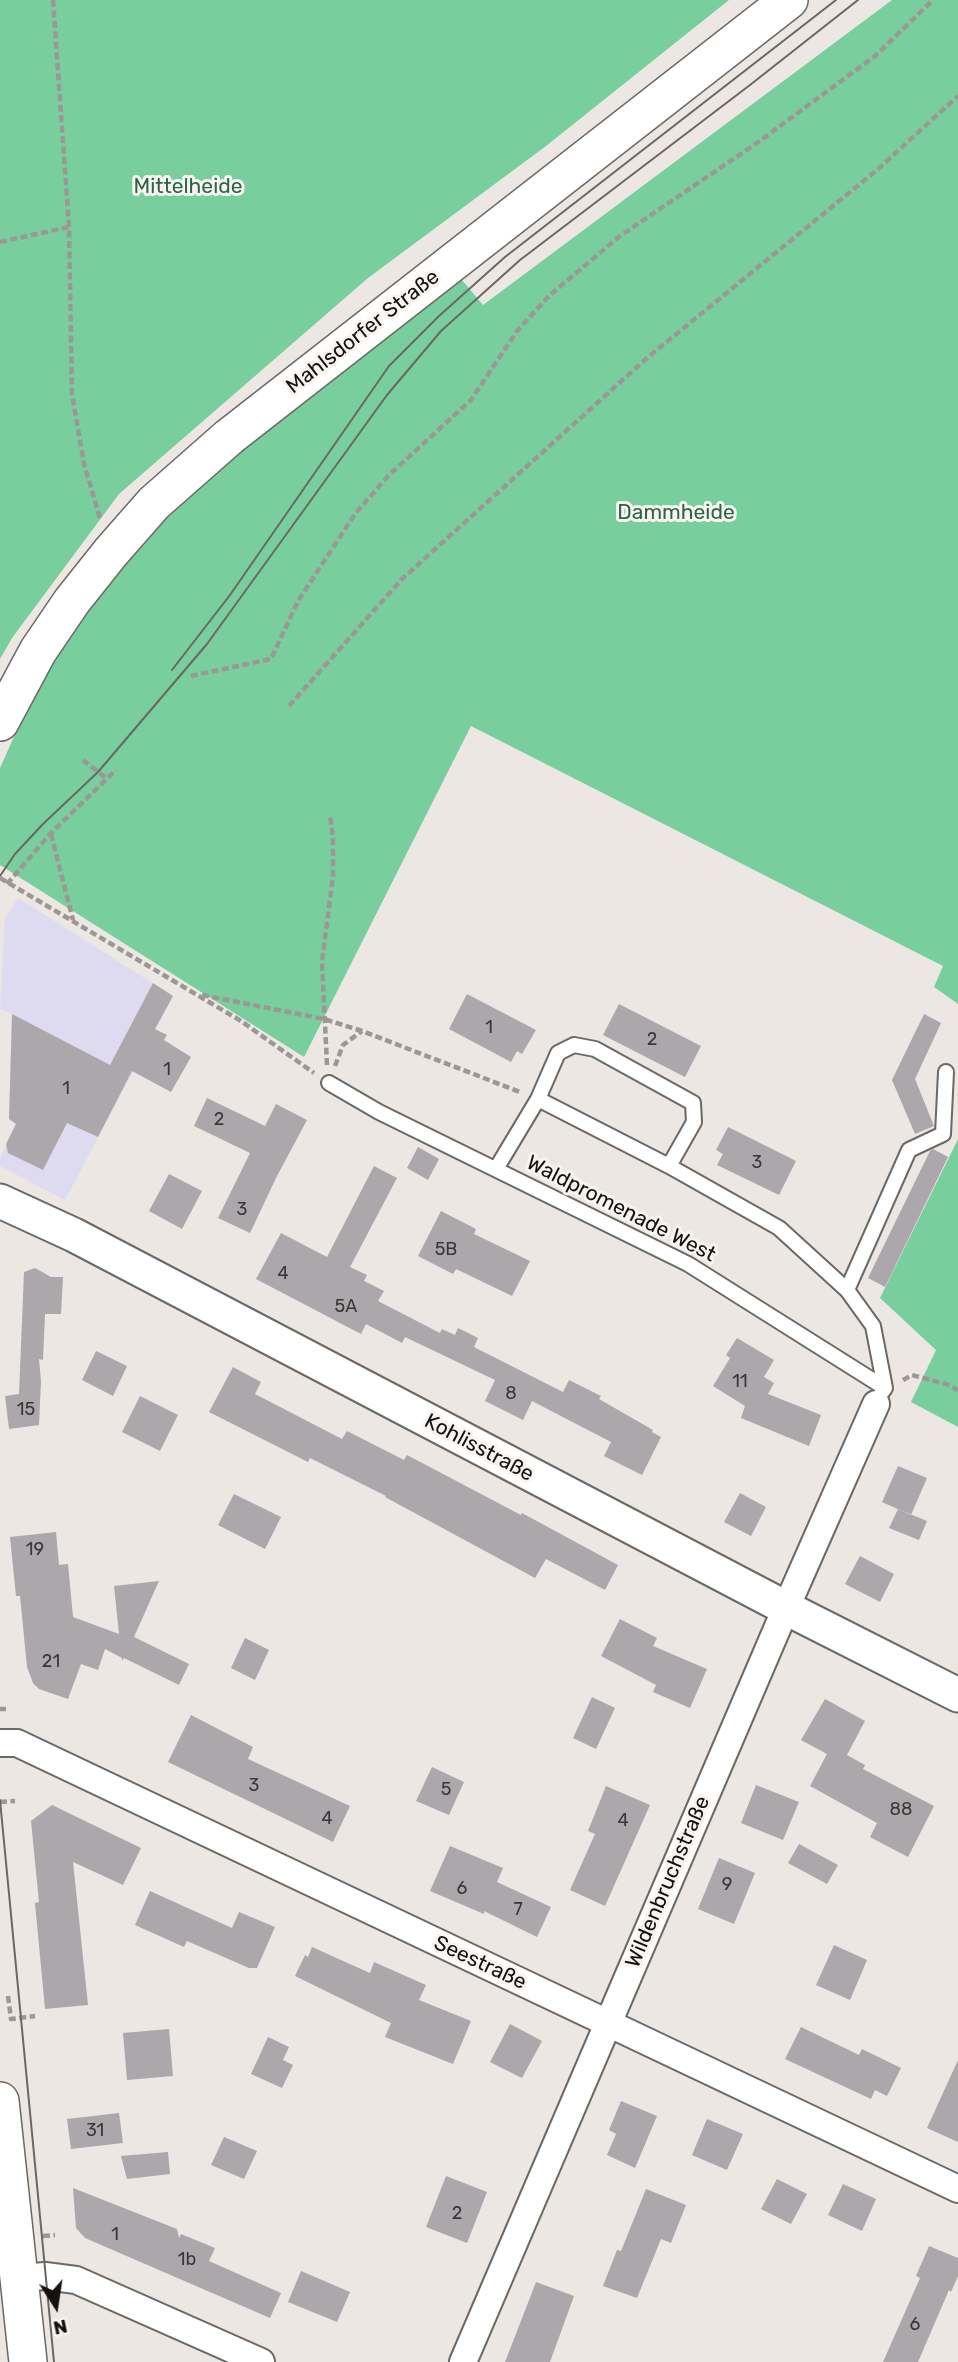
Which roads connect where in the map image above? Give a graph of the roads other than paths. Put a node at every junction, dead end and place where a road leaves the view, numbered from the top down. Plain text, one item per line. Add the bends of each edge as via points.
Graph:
1 (789, 0) edge
2 (0, 722) edge
3 (947, 1072) dead end
4 (329, 1083) road end
5 (538, 1099) junction
6 (669, 1166) junction
7 (496, 1169) junction
8 (0, 1201) edge
9 (847, 1290) junction
10 (880, 1396) junction
11 (786, 1608) junction
12 (958, 1695) edge
13 (0, 1743) edge
14 (608, 2023) junction
15 (0, 2101) edge
16 (958, 2189) edge
17 (19, 2278) junction
18 (28, 2362) edge
19 (261, 2362) edge
20 (463, 2362) edge

1 - 2 main road, Mahlsdorfer Straße via 229,437 154,503 72,601 38,651
3 - 9 lane via 943,1134 909,1150
4 - 7 lane, Waldpromenade West
5 - 6 lane
5 - 6 lane via 558,1053 574,1045 595,1049 693,1103 694,1122
5 - 7 lane
6 - 9 lane via 779,1228
7 - 10 lane, Waldpromenade West via 688,1264
8 - 11 street, Kohlisstraße via 75,1235
9 - 10 lane via 873,1326
10 - 11 street, Wildenbruchstraße
11 - 12 street, Kohlisstraße
11 - 14 street, Wildenbruchstraße
13 - 14 street, Seestraße via 17,1743
14 - 16 street, Seestraße
14 - 20 street, Wildenbruchstraße
15 - 17 main road
17 - 18 main road
17 - 19 street via 76,2280

